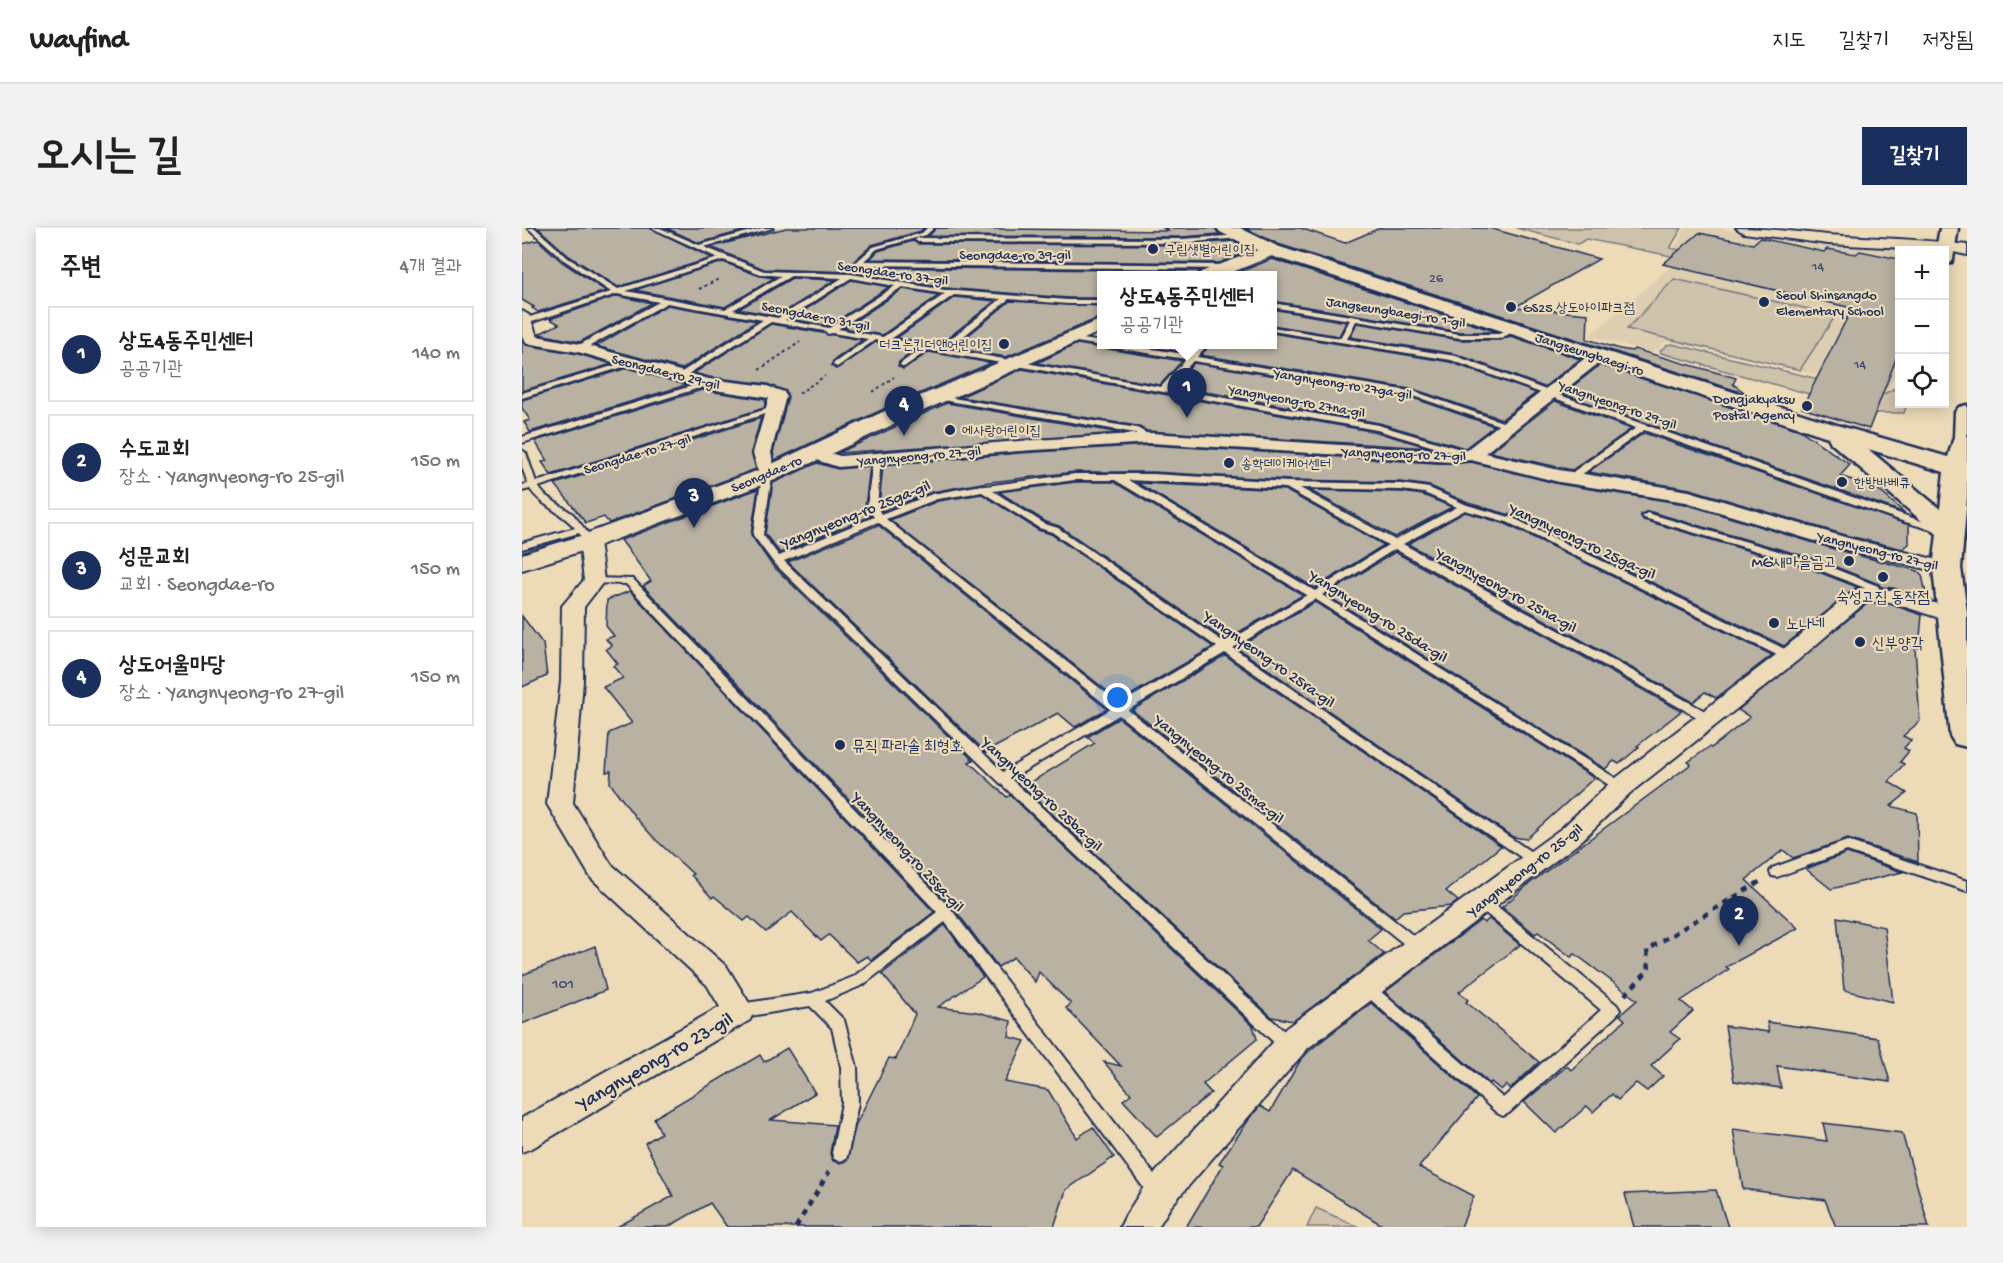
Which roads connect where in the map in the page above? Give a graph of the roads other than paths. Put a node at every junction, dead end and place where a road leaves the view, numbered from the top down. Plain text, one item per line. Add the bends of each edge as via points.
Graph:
1 (531, 228) edge
2 (655, 228) edge
3 (770, 228) edge
4 (931, 228) edge
5 (1744, 228) edge
6 (1949, 228) edge
7 (1233, 232) edge
8 (908, 240) junction
9 (1948, 246) edge
10 (697, 247) junction
11 (1270, 250) junction
12 (1967, 250) edge
13 (1895, 253) edge
14 (724, 258) junction
15 (858, 263) junction
16 (1949, 263) edge
17 (1226, 267) junction
18 (1218, 271) edge
19 (790, 273) junction
20 (848, 275) junction
21 (902, 284) junction
22 (617, 292) junction
23 (952, 292) junction
24 (1008, 297) junction
25 (668, 302) junction
26 (1097, 302) edge
27 (1277, 306) edge
28 (725, 312) junction
29 (524, 318) edge
30 (1354, 319) junction
31 (773, 321) junction
32 (1097, 326) edge
33 (1514, 328) junction
34 (1277, 330) edge
35 (828, 332) junction
36 (872, 339) junction
37 (1070, 339) junction
38 (1342, 340) junction
39 (883, 341) junction
40 (1097, 343) edge
41 (527, 344) edge
42 (580, 348) junction
43 (925, 349) junction
44 (1134, 349) edge
45 (1200, 349) edge
46 (940, 351) junction
47 (1599, 355) junction
48 (1191, 358) junction
49 (1010, 363) junction
50 (629, 364) junction
51 (837, 365) road end
52 (904, 365) road end
53 (680, 377) junction
54 (708, 384) junction
55 (1163, 390) junction
56 (1548, 394) junction
57 (522, 396) edge
58 (937, 397) junction
59 (776, 403) junction
60 (1962, 409) edge
61 (1507, 425) junction
62 (1643, 427) junction
63 (1832, 431) junction
64 (1966, 437) edge
65 (1151, 438) junction
66 (522, 440) edge
67 (522, 453) edge
68 (813, 453) junction
69 (1471, 455) junction
70 (877, 459) junction
71 (1962, 469) edge
72 (767, 475) junction
73 (1116, 476) junction
74 (1574, 478) junction
75 (1289, 485) junction
76 (533, 486) junction
77 (522, 488) edge
78 (982, 488) junction
79 (1464, 507) junction
80 (1647, 516) dead end
81 (879, 518) junction
82 (1949, 531) junction
83 (585, 535) junction
84 (1396, 544) junction
85 (522, 546) edge
86 (777, 560) junction
87 (522, 562) edge
88 (1947, 568) junction
89 (594, 581) junction
90 (1315, 595) junction
91 (1877, 595) junction
92 (1960, 617) edge
93 (1225, 647) junction
94 (1789, 656) junction
95 (1120, 710) junction
96 (1710, 719) junction
97 (1967, 736) edge
98 (1002, 778) junction
99 (1621, 787) junction
100 (1534, 862) junction
101 (1777, 872) road end
102 (1967, 886) edge
103 (1482, 902) junction
104 (946, 912) junction
105 (1419, 948) junction
106 (1366, 987) junction
107 (813, 999) junction
108 (739, 1011) junction
109 (1289, 1046) junction
110 (522, 1136) edge
111 (840, 1153) road end
112 (1159, 1194) junction
113 (1138, 1227) edge

1 - 22 lane, Seongdae-ro 31-gil via 566,259
2 - 10 lane, Seongdae-ro 37-gil
3 - 10 lane
4 - 8 lane
5 - 13 street
6 - 9 main road
7 - 8 lane via 1182,241
7 - 11 main road, Jangseungbaegi-ro
8 - 15 lane via 875,248
10 - 14 lane, Seongdae-ro 37-gil
11 - 17 street
11 - 33 main road, Jangseungbaegi-ro
12 - 16 street
14 - 19 lane, Seongdae-ro 37-gil via 764,273
14 - 22 lane
15 - 17 lane, Seongdae-ro 39-gil
15 - 20 lane
17 - 18 street
19 - 20 lane, Seongdae-ro 37-gil
19 - 28 lane
20 - 21 lane, Seongdae-ro 37-gil
20 - 31 lane
21 - 23 lane, Seongdae-ro 37-gil
21 - 35 lane
22 - 25 lane, Seongdae-ro 31-gil
22 - 29 lane
23 - 24 lane, Seongdae-ro 37-gil
23 - 39 lane
24 - 26 lane, Seongdae-ro 37-gil
24 - 46 lane
25 - 28 lane, Seongdae-ro 31-gil
25 - 42 lane, Seongdae-ro 29-gil
27 - 30 lane, Jangseungbaegi-ro 1-gil
28 - 31 lane, Seongdae-ro 31-gil
29 - 41 street, Seongdae-ro 29-gil
30 - 33 lane, Jangseungbaegi-ro 1-gil via 1460,336 1501,336
30 - 38 lane
31 - 35 lane, Seongdae-ro 31-gil
31 - 53 lane
32 - 37 street, Seongdae-ro
33 - 47 main road, Jangseungbaegi-ro
34 - 38 lane, Yangnyeong-ro 29-gil
35 - 36 lane, Seongdae-ro 31-gil
36 - 39 lane, Seongdae-ro 31-gil
36 - 51 lane
37 - 40 lane, Yangnyeong-ro 27ga-gil
37 - 49 street, Seongdae-ro
38 - 56 lane, Yangnyeong-ro 29-gil via 1453,358
39 - 43 lane, Seongdae-ro 31-gil
41 - 42 street, Seongdae-ro 29-gil
42 - 50 street, Seongdae-ro 29-gil
43 - 46 lane, Seongdae-ro 31-gil
43 - 52 lane
44 - 48 lane, Yangnyeong-ro 27ga-gil
45 - 48 lane
46 - 49 lane, Seongdae-ro 31-gil
47 - 56 street
47 - 63 main road, Jangseungbaegi-ro
48 - 55 lane
48 - 61 lane, Yangnyeong-ro 27ga-gil via 1416,394
49 - 55 lane, Yangnyeong-ro 27na-gil
49 - 58 street, Seongdae-ro
50 - 53 street, Seongdae-ro 29-gil
50 - 57 lane
53 - 54 street, Seongdae-ro 29-gil
54 - 59 street, Seongdae-ro 29-gil via 767,391
54 - 66 lane
55 - 69 lane, Yangnyeong-ro 27na-gil via 1378,428
56 - 61 street
56 - 62 lane, Yangnyeong-ro 29-gil
58 - 65 lane via 1137,431
58 - 68 street, Seongdae-ro
59 - 72 street via 762,453
59 - 76 lane, Seongdae-ro 27-gil
60 - 64 main road
61 - 69 street
62 - 74 lane via 1577,472
62 - 82 lane, Yangnyeong-ro 29-gil
63 - 71 main road, Jangseungbaegi-ro
63 - 82 main road
64 - 71 main road
65 - 69 street, Yangnyeong-ro 27-gil via 1451,457
65 - 70 street, Yangnyeong-ro 27-gil
67 - 76 lane
68 - 70 street, Yangnyeong-ro 27-gil via 838,462
68 - 72 street, Seongdae-ro
69 - 74 street, Yangnyeong-ro 27-gil
70 - 81 lane via 872,507
71 - 82 main road
72 - 83 street, Seongdae-ro
72 - 86 lane, Yangnyeong-ro 25ga-gil via 758,535
73 - 75 lane, Yangnyeong-ro 25ga-gil
73 - 78 lane, Yangnyeong-ro 25ga-gil
73 - 90 lane, Yangnyeong-ro 25da-gil
74 - 88 street, Yangnyeong-ro 27-gil via 1689,497 1842,543
75 - 79 lane, Yangnyeong-ro 25ga-gil via 1401,486 1426,490
75 - 84 lane, Yangnyeong-ro 25na-gil
76 - 77 lane, Seongdae-ro 27-gil
76 - 83 lane via 542,500 559,507
78 - 81 lane, Yangnyeong-ro 25ga-gil via 935,496
78 - 93 lane, Yangnyeong-ro 25ra-gil via 1042,526 1055,530
79 - 84 lane
79 - 94 lane, Yangnyeong-ro 25ga-gil via 1510,520
80 - 91 lane via 1816,565 1874,588
81 - 86 lane, Yangnyeong-ro 25ga-gil
81 - 95 lane, Yangnyeong-ro 25ma-gil
82 - 88 main road
83 - 85 lane
83 - 87 street, Seongdae-ro
83 - 89 street
84 - 90 lane
84 - 96 lane, Yangnyeong-ro 25na-gil
86 - 98 lane, Yangnyeong-ro 25ba-gil
88 - 92 main road
89 - 104 lane, Yangnyeong-ro 25sa-gil via 629,581
89 - 108 street via 573,606 572,681 560,804 601,871 717,976
90 - 93 lane
90 - 99 lane, Yangnyeong-ro 25da-gil
91 - 92 street, Yangnyeong-ro 25-gil
91 - 94 street, Yangnyeong-ro 25-gil via 1862,594
92 - 97 main road
93 - 95 lane
93 - 100 lane, Yangnyeong-ro 25ra-gil
94 - 96 street, Yangnyeong-ro 25-gil
95 - 98 lane
95 - 105 lane, Yangnyeong-ro 25ma-gil
96 - 99 street, Yangnyeong-ro 25-gil
98 - 109 lane, Yangnyeong-ro 25ba-gil
99 - 100 street, Yangnyeong-ro 25-gil via 1571,836
100 - 103 street, Yangnyeong-ro 25-gil
101 - 102 lane via 1847,846
103 - 105 street, Yangnyeong-ro 25-gil
103 - 106 lane via 1612,1010 1503,1108
104 - 107 lane, Yangnyeong-ro 23-gil via 858,981
104 - 112 lane, Yangnyeong-ro 25sa-gil
105 - 106 street, Yangnyeong-ro 25-gil
106 - 109 street, Yangnyeong-ro 25-gil
107 - 108 lane, Yangnyeong-ro 23-gil
107 - 111 lane via 839,1025 849,1067 850,1103
108 - 110 street, Yangnyeong-ro 23-gil
109 - 112 street, Yangnyeong-ro 25-gil
112 - 113 street, Yangnyeong-ro 25-gil

